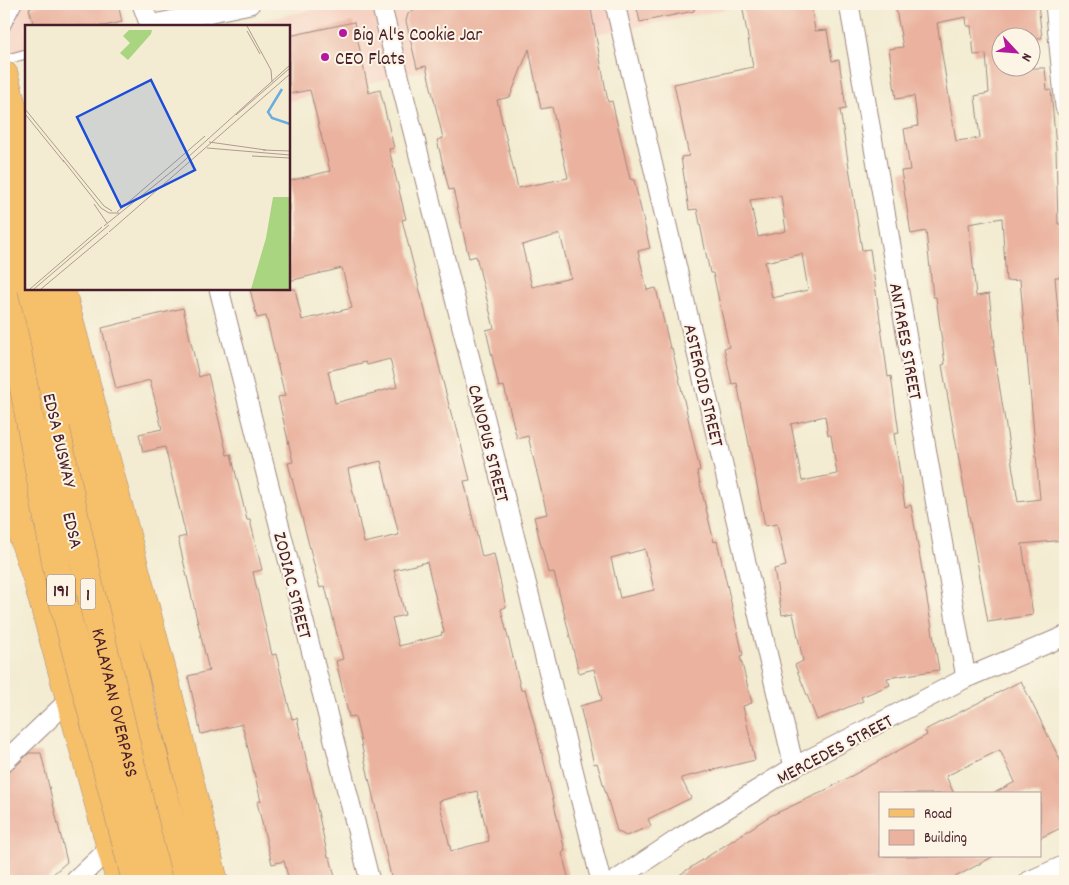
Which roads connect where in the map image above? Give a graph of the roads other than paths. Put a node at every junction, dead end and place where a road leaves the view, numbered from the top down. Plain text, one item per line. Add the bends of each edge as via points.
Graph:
1 (17, 4) edge
2 (142, 4) edge
3 (250, 4) edge
4 (381, 4) edge
5 (615, 4) edge
6 (848, 4) edge
7 (1055, 4) edge
8 (149, 25) edge
9 (154, 25) edge
10 (4, 29) edge
11 (25, 54) edge
12 (4, 60) edge
13 (4, 75) edge
14 (1065, 107) edge
15 (4, 144) edge
16 (25, 155) edge
17 (4, 200) edge
18 (25, 227) edge
19 (4, 236) edge
20 (4, 267) edge
21 (25, 281) edge
22 (27, 290) edge
23 (41, 290) edge
24 (61, 290) edge
25 (219, 290) edge
26 (4, 295) edge
27 (4, 383) edge
28 (49, 464) dead end
29 (7, 474) edge
30 (36, 576) junction
31 (1065, 636) edge
32 (966, 678) junction
33 (69, 700) junction
34 (112, 730) dead end
35 (4, 762) edge
36 (794, 767) junction
37 (110, 848) junction
38 (1065, 865) edge
39 (75, 881) edge
40 (120, 881) edge
41 (136, 881) edge
42 (154, 881) edge
43 (158, 881) edge
44 (164, 881) edge
45 (186, 881) edge
46 (214, 881) edge
47 (370, 881) edge
48 (601, 881) edge
49 (614, 881) edge
50 (1029, 881) edge

1 - 10 lane
2 - 8 street
3 - 9 street
4 - 48 street, CANOPUS STREET
5 - 36 street, ASTEROID STREET
6 - 32 street, ANTARES STREET
7 - 14 street
11 - 12 lane
13 - 16 main road
15 - 18 main road
17 - 21 main road
19 - 44 main road, EDSA / 1 via 24,305 114,709
20 - 28 lane, EDSA BUSWAY
22 - 43 main road, KALAYAAN OVERPASS / 191, bridge via 38,328 91,594
23 - 45 main road via 140,704
24 - 46 main road
25 - 47 street, ZODIAC STREET
26 - 41 main road, KALAYAAN OVERPASS / 191, bridge via 63,601
27 - 30 main road via 12,409
29 - 30 main road
30 - 33 main road
31 - 32 street, MERCEDES STREET
32 - 36 street, MERCEDES STREET
33 - 35 street
33 - 37 main road
34 - 42 lane
36 - 49 street, MERCEDES STREET
37 - 39 street
37 - 40 main road
38 - 50 street

